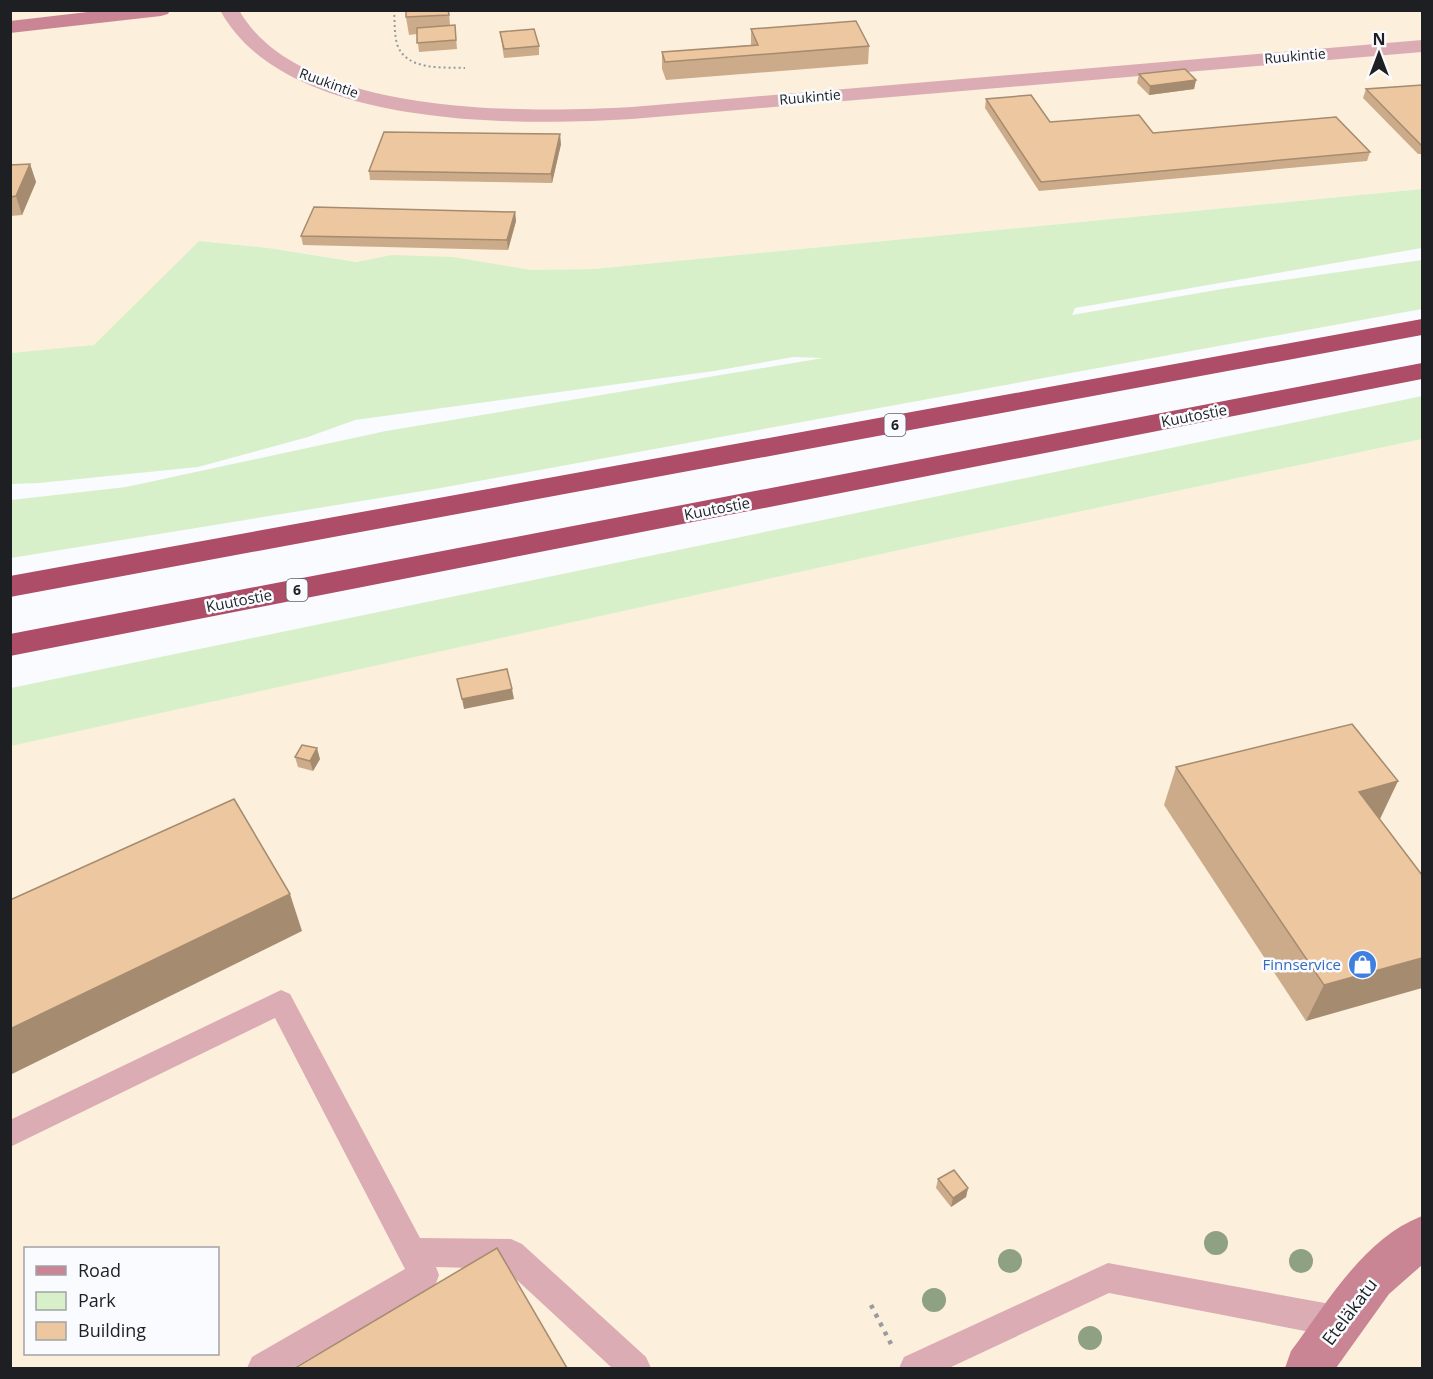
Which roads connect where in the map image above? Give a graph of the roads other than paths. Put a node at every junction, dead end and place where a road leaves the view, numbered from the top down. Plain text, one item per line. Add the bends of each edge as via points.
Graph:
1 (161, 10) edge
2 (229, 10) edge
3 (10, 27) edge
4 (1422, 46) edge
5 (1422, 327) edge
6 (1422, 371) edge
7 (584, 535) junction
8 (260, 540) junction
9 (10, 580) edge
10 (10, 587) edge
11 (10, 645) edge
12 (10, 660) edge
13 (10, 1134) edge
14 (1422, 1237) edge
15 (411, 1252) junction
16 (1341, 1322) junction
17 (263, 1368) edge
18 (635, 1368) edge
19 (915, 1368) edge
20 (1308, 1368) edge

1 - 3 street
2 - 4 street, Ruukintie via 241,31 264,53 303,75 361,96 421,109 488,116 632,113
5 - 8 highway, 6
6 - 7 highway, Kuutostie / 6
7 - 11 highway, Kuutostie / 6
7 - 12 highway
8 - 9 highway
8 - 10 highway, 6
13 - 15 lane via 281,1002
14 - 16 street, Eteläkatu via 1373,1278
15 - 17 lane via 424,1275
15 - 18 lane via 511,1254
16 - 19 lane via 1108,1278
16 - 20 street, Eteläkatu

